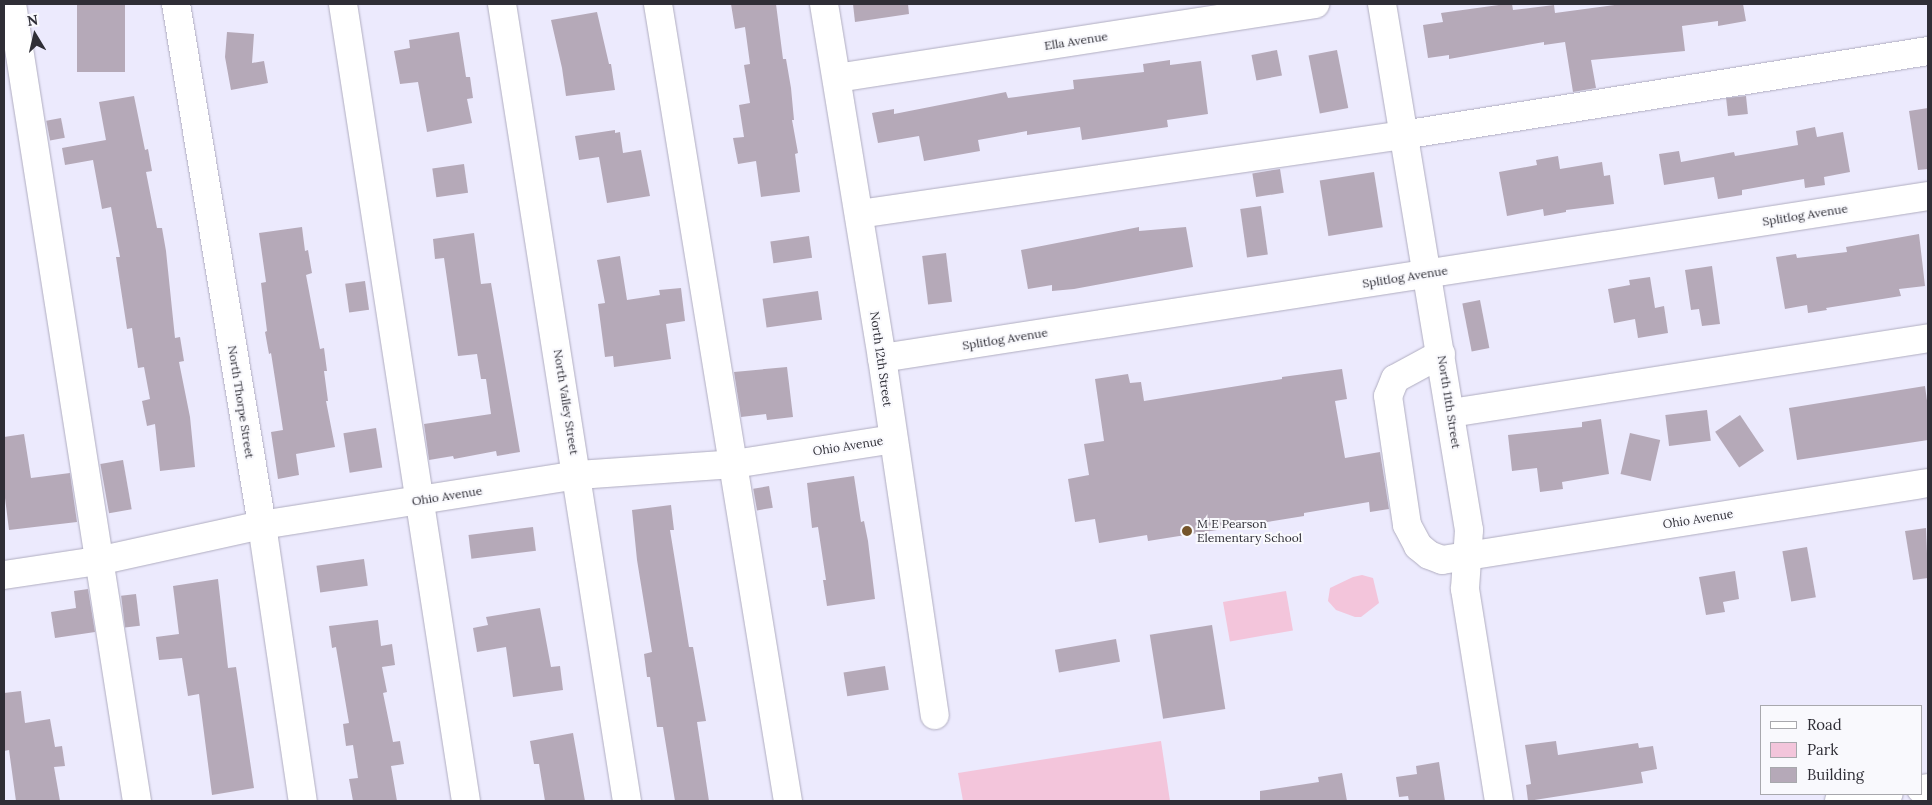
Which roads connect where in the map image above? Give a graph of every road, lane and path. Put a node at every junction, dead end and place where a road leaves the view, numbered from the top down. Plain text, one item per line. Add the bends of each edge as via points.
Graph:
1 (12, 4) edge
2 (176, 4) edge
3 (343, 4) edge
4 (502, 4) edge
5 (658, 4) edge
6 (824, 4) edge
7 (1315, 4) edge
8 (1382, 4) edge
9 (1928, 51) edge
10 (837, 78) junction
11 (1403, 135) junction
12 (1928, 196) edge
13 (859, 214) junction
14 (1427, 274) junction
15 (1928, 338) edge
16 (1441, 354) junction
17 (882, 358) junction
18 (1451, 414) junction
19 (893, 439) junction
20 (734, 464) junction
21 (578, 475) junction
22 (1928, 484) edge
23 (419, 500) junction
24 (262, 525) junction
25 (1468, 554) junction
26 (98, 561) junction
27 (4, 576) edge
28 (935, 715) dead end
29 (1882, 795) edge
30 (137, 801) edge
31 (303, 801) edge
32 (466, 801) edge
33 (627, 801) edge
34 (788, 801) edge
35 (1499, 801) edge
36 (1839, 801) edge

1 - 26 street
2 - 24 street, North Thorpe Street
3 - 23 street
4 - 21 street, North Valley Street
5 - 20 street
6 - 10 street, North 12th Street
7 - 10 street, Ella Avenue
8 - 11 street, North 11th Street
9 - 11 street
10 - 13 street, North 12th Street
11 - 13 street
11 - 14 street, North 11th Street
12 - 14 street, Splitlog Avenue
13 - 17 street, North 12th Street
14 - 16 street, North 11th Street
14 - 17 street, Splitlog Avenue
15 - 18 street
16 - 18 street, North 11th Street
16 - 25 street, Ohio Avenue via 1395,379 1390,386 1388,405 1411,536 1418,546 1442,560
17 - 19 street, North 12th Street
18 - 25 street, North 11th Street via 1469,530
19 - 20 street, Ohio Avenue
19 - 28 street, North 12th Street
20 - 21 street, Ohio Avenue
20 - 34 street
21 - 23 street, Ohio Avenue
21 - 33 street, North Valley Street
22 - 25 street, Ohio Avenue
23 - 24 street, Ohio Avenue
23 - 32 street
24 - 26 street, Ohio Avenue
24 - 31 street, North Thorpe Street
25 - 35 street, North 11th Street via 1465,589
26 - 27 street, Ohio Avenue
26 - 30 street
29 - 36 street

